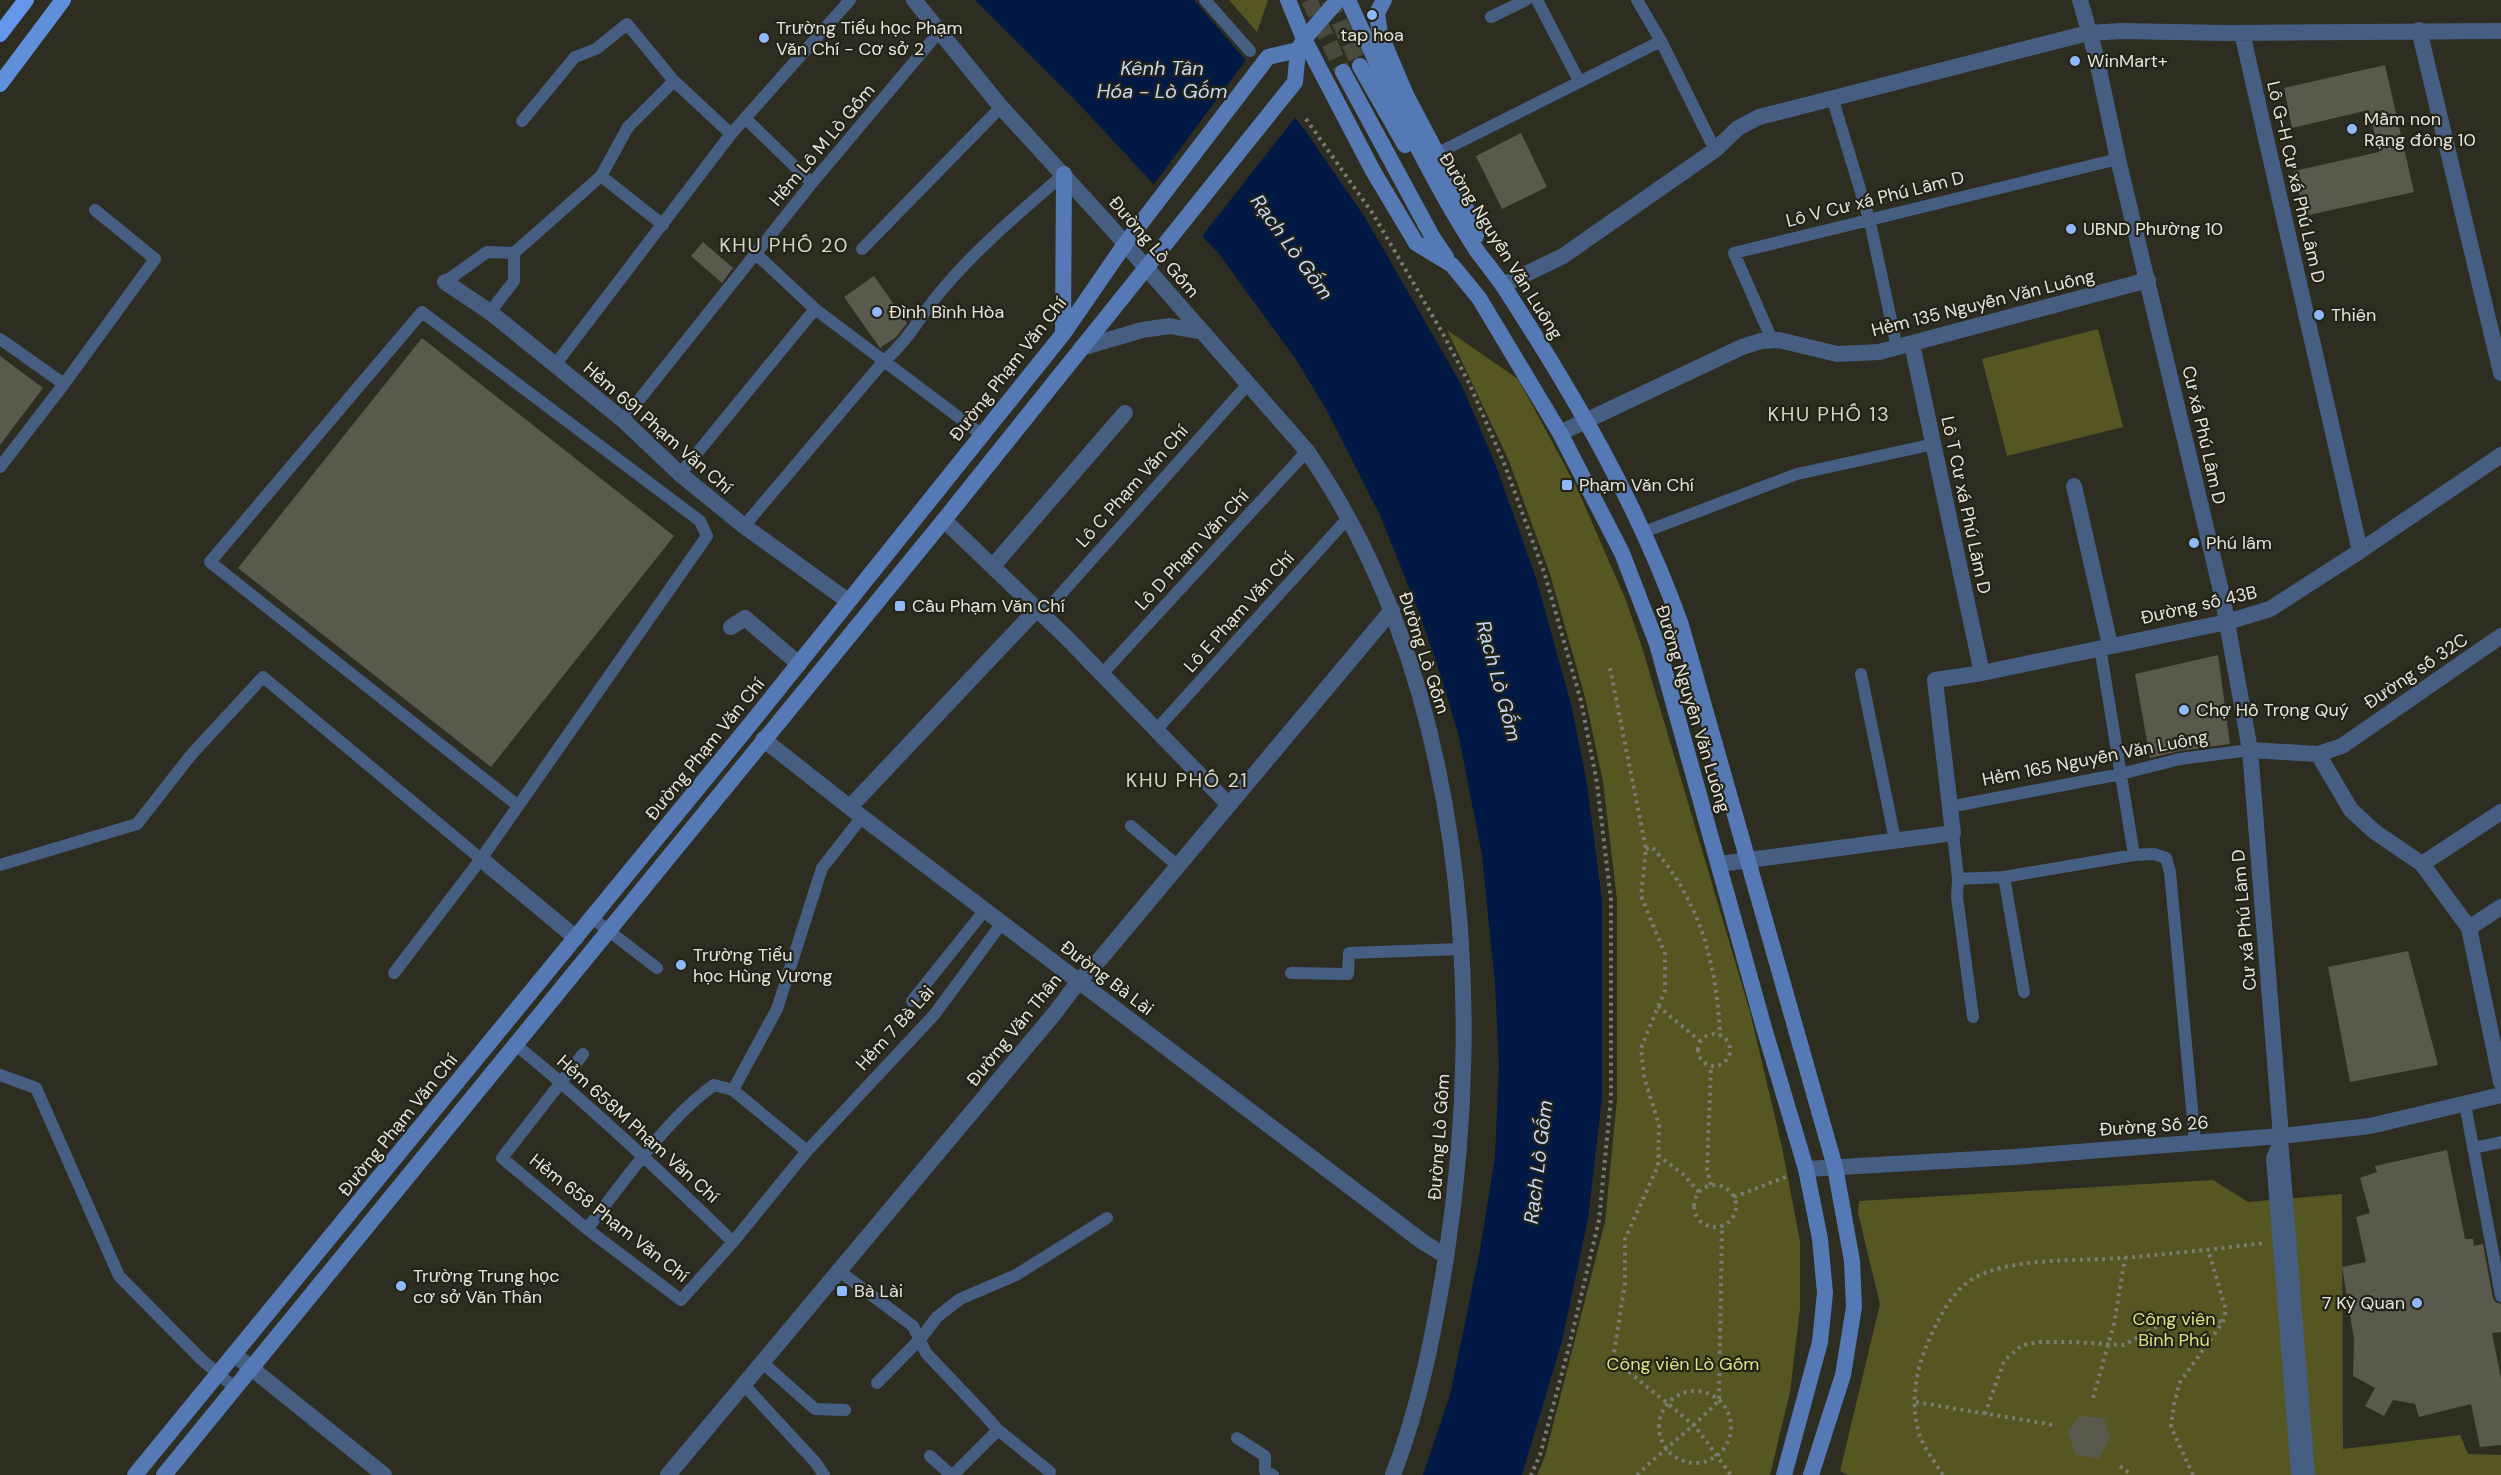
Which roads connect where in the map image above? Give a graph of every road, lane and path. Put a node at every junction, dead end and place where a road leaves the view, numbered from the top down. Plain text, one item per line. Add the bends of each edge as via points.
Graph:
1 (27, 0) edge
2 (63, 0) edge
3 (850, 0) edge
4 (914, 0) edge
5 (1205, 0) edge
6 (1288, 0) edge
7 (1338, 0) edge
8 (1348, 0) edge
9 (1384, 0) edge
10 (1526, 0) edge
11 (1537, 0) edge
12 (1637, 0) edge
13 (2080, 0) edge
14 (1491, 17) dead end
15 (2419, 30) junction
16 (2501, 31) edge
17 (939, 32) junction
18 (2088, 33) junction
19 (2242, 33) junction
20 (0, 34) edge
21 (1661, 41) junction
22 (1301, 44) junction
23 (1250, 51) dead end
24 (1360, 66) tunnel mouth
25 (1343, 72) tunnel mouth
26 (674, 81) junction
27 (1579, 81) junction
28 (0, 84) edge
29 (1832, 97) junction
30 (1001, 106) junction
31 (746, 119) junction
32 (1306, 119) dead end
33 (522, 121) dead end
34 (731, 134) junction
35 (1715, 150) junction
36 (1438, 153) junction
37 (2118, 159) junction
38 (1064, 174) junction
39 (601, 176) junction
40 (813, 183) junction
41 (95, 210) dead end
42 (1870, 222) junction
43 (663, 225) junction
44 (1125, 243) junction
45 (862, 249) dead end
46 (1478, 252) junction
47 (514, 253) junction
48 (756, 254) junction
49 (1452, 265) junction
50 (1146, 268) junction
51 (2148, 280) junction
52 (444, 282) joint
53 (1503, 285) junction
54 (815, 309) junction
55 (490, 312) junction
56 (1203, 332) junction
57 (1063, 334) junction
58 (0, 339) edge
59 (1772, 340) junction
60 (1904, 346) junction
61 (1081, 348) junction
62 (883, 362) junction
63 (555, 365) junction
64 (2501, 373) edge
65 (1249, 383) junction
66 (64, 384) junction
67 (1125, 413) dead end
68 (1587, 418) junction
69 (623, 420) junction
70 (1560, 433) junction
71 (981, 435) junction
72 (1934, 444) junction
73 (1307, 451) junction
74 (2501, 455) edge
75 (0, 467) edge
76 (680, 474) junction
77 (2074, 486) dead end
78 (1348, 518) junction
79 (944, 520) junction
80 (744, 526) junction
81 (1644, 532) junction
82 (2360, 551) junction
83 (993, 566) junction
84 (848, 601) junction
85 (1392, 610) junction
86 (1040, 611) junction
87 (2227, 622) junction
88 (731, 627) dead end
89 (2501, 636) edge
90 (2105, 646) junction
91 (799, 664) junction
92 (1610, 668) dead end
93 (1982, 673) junction
94 (1102, 674) junction
95 (1861, 674) dead end
96 (748, 727) junction
97 (1156, 730) junction
98 (763, 739) junction
99 (2250, 750) junction
100 (2318, 754) junction
101 (2121, 774) junction
102 (517, 805) junction
103 (1229, 805) junction
104 (1949, 807) junction
105 (856, 812) junction
106 (2501, 812) edge
107 (1131, 826) dead end
108 (1953, 833) junction
109 (1894, 840) junction
110 (1646, 849) junction
111 (2134, 855) junction
112 (481, 859) junction
113 (1748, 861) junction
114 (1719, 864) junction
115 (2422, 864) junction
116 (0, 865) edge
117 (1178, 866) junction
118 (2004, 877) junction
119 (1958, 879) junction
120 (2501, 907) edge
121 (985, 910) junction
122 (592, 918) junction
123 (1002, 923) junction
124 (2469, 928) junction
125 (608, 931) junction
126 (576, 938) junction
127 (1460, 950) junction
128 (657, 968) dead end
129 (394, 973) dead end
130 (1292, 973) dead end
131 (1079, 981) junction
132 (2024, 992) dead end
133 (2493, 996) edge
134 (912, 1001) dead end
135 (1658, 1006) junction
136 (1973, 1017) dead end
137 (1720, 1035) junction
138 (1700, 1041) junction
139 (516, 1046) junction
140 (583, 1053) dead end
141 (1711, 1066) junction
142 (0, 1075) edge
143 (560, 1081) junction
144 (2501, 1082) edge
145 (733, 1090) junction
146 (2501, 1095) edge
147 (2465, 1104) junction
148 (2281, 1136) junction
149 (2195, 1141) junction
150 (2501, 1142) edge
151 (2473, 1148) junction
152 (807, 1151) junction
153 (1658, 1155) junction
154 (644, 1156) junction
155 (1835, 1167) junction
156 (1806, 1169) junction
157 (1788, 1176) dead end
158 (1711, 1185) junction
159 (1699, 1192) junction
160 (1734, 1197) junction
161 (1107, 1218) dead end
162 (1722, 1225) junction
163 (587, 1229) junction
164 (2278, 1241) junction
165 (733, 1242) junction
166 (2208, 1250) junction
167 (1446, 1256) junction
168 (2124, 1258) junction
169 (839, 1271) junction
170 (2501, 1296) edge
171 (2223, 1322) junction
172 (921, 1338) junction
173 (2109, 1344) junction
174 (235, 1355) junction
175 (764, 1364) junction
176 (251, 1368) junction
177 (218, 1375) junction
178 (878, 1383) dead end
179 (744, 1385) junction
180 (235, 1388) junction
181 (2093, 1398) dead end
182 (1719, 1400) junction
183 (1916, 1402) junction
184 (1666, 1404) junction
185 (845, 1410) dead end
186 (1985, 1414) junction
187 (2054, 1425) dead end
188 (1695, 1426) junction
189 (998, 1430) junction
190 (1237, 1438) dead end
191 (1665, 1448) junction
192 (1717, 1455) junction
193 (930, 1456) dead end
194 (2120, 1466) dead end
195 (1050, 1472) dead end
196 (135, 1475) edge
197 (164, 1475) edge
198 (384, 1475) edge
199 (669, 1475) edge
200 (824, 1475) edge
201 (952, 1475) edge
202 (1273, 1475) edge
203 (1393, 1475) edge
204 (1531, 1475) edge
205 (1637, 1475) edge
206 (1731, 1475) edge
207 (1784, 1475) edge
208 (1811, 1475) edge
209 (1943, 1475) edge
210 (2132, 1475) edge
211 (2193, 1475) edge
212 (2297, 1475) edge
213 (2309, 1475) edge

1 - 20 highway
2 - 28 main road
3 - 31 lane
4 - 17 street, Đường Lò Gốm
5 - 23 lane
6 - 22 main road, Đường Nguyễn Văn Luông
7 - 22 main road
8 - 46 main road, Đường Nguyễn Văn Luông via 1398,110
9 - 36 main road via 1377,12 1380,34 1406,95
10 - 14 lane
11 - 27 lane
12 - 21 lane
13 - 18 street, Cư xá Phú Lâm D
15 - 16 street
15 - 19 street
15 - 64 street
17 - 30 street, Đường Lò Gốm
17 - 40 lane, Hẻm Lô M Lò Gốm
18 - 19 street
18 - 29 street
18 - 37 street, Cư xá Phú Lâm D
19 - 82 street, Lô G-H Cư xá Phú Lâm D
21 - 27 lane
21 - 35 lane
22 - 44 main road, Đường Phạm Văn Chí via 1268,57
22 - 49 main road, Đường Nguyễn Văn Luông via 1416,243
22 - 50 main road via 1295,82
24 - 46 main road via 1456,229
25 - 49 main road via 1433,238
26 - 33 lane via 627,24 597,49 575,57
26 - 34 lane
26 - 39 lane via 628,127
27 - 36 lane
29 - 35 street via 1759,117 1738,128
29 - 42 lane
30 - 38 street, Đường Lò Gốm
30 - 45 lane
31 - 34 lane
31 - 40 lane
32 - 204 path via 1373,214 1469,383 1504,463 1548,587 1581,701 1597,783 1611,900 1610,1109 1599,1220 1540,1455
34 - 43 lane
35 - 53 street via 1563,256
36 - 46 main road via 1474,224
37 - 42 lane, Lô V Cư xá Phú Lâm D
37 - 51 street, Cư xá Phú Lâm D
38 - 44 street, Đường Lò Gốm
38 - 57 main road
38 - 62 lane via 987,240 939,293 901,346
39 - 43 lane
39 - 47 lane
40 - 48 lane, Hẻm Lô M Lò Gốm
41 - 66 lane via 155,259
42 - 59 lane, Lô V Cư xá Phú Lâm D via 1734,253
42 - 60 lane
43 - 63 lane
44 - 50 street, Đường Lò Gốm
44 - 57 main road, Đường Phạm Văn Chí
46 - 53 main road, Đường Nguyễn Văn Luông
47 - 52 lane via 487,252
47 - 55 lane via 514,281
48 - 54 lane
48 - 69 lane, Hẻm Lô M Lò Gốm
49 - 70 main road, Đường Nguyễn Văn Luông via 1479,298
50 - 56 street, Đường Lò Gốm
50 - 61 main road
51 - 60 street, Hẻm 135 Nguyễn Văn Luông
51 - 87 street, Cư xá Phú Lâm D
52 - 55 street, Hẻm 691 Phạm Văn Chí
53 - 68 main road, Đường Nguyễn Văn Luông
54 - 62 lane
54 - 76 lane
55 - 63 street, Hẻm 691 Phạm Văn Chí
56 - 61 street via 1170,326
56 - 65 street, Đường Lò Gốm
57 - 71 main road, Đường Phạm Văn Chí
58 - 66 lane
59 - 60 street, Hẻm 135 Nguyễn Văn Luông via 1838,354
59 - 68 street, Hẻm 135 Nguyễn Văn Luông via 1742,346
60 - 72 street, Lô T Cư xá Phú Lâm D
61 - 79 main road
62 - 71 lane
62 - 80 lane
63 - 69 street, Hẻm 691 Phạm Văn Chí
65 - 73 street, Đường Lò Gốm
65 - 86 lane, Lô C Phạm Văn Chí
66 - 75 lane
67 - 83 street
68 - 70 street, Hẻm 135 Nguyễn Văn Luông
68 - 81 main road, Đường Nguyễn Văn Luông
69 - 76 street, Hẻm 691 Phạm Văn Chí
70 - 114 main road, Đường Nguyễn Văn Luông via 1622,554 1657,644
71 - 84 main road, Đường Phạm Văn Chí
72 - 81 lane via 1797,474
72 - 93 street, Lô T Cư xá Phú Lâm D
73 - 78 street, Đường Lò Gốm
73 - 94 lane, Lô D Phạm Văn Chí
74 - 82 street, Đường số 43B
76 - 80 street, Hẻm 691 Phạm Văn Chí
77 - 90 street
78 - 85 street, Đường Lò Gốm
78 - 97 lane, Lô E Phạm Văn Chí
79 - 83 street
79 - 98 main road
80 - 84 street, Hẻm 691 Phạm Văn Chí
81 - 113 main road, Đường Nguyễn Văn Luông via 1681,625
82 - 87 street, Đường số 43B via 2270,609
83 - 86 street
84 - 91 main road, Đường Phạm Văn Chí
85 - 103 street, Đường Văn Thân
85 - 127 street, Đường Lò Gốm via 1435,757 1455,883
86 - 94 street
86 - 105 street
87 - 90 street, Đường số 43B
87 - 99 street, Cư xá Phú Lâm D
88 - 91 street via 745,618
89 - 100 street, Đường số 32C via 2342,746
90 - 93 street, Đường số 43B
90 - 101 lane
91 - 96 main road, Đường Phạm Văn Chí
92 - 110 path
93 - 104 street, Đường số 43B via 1935,680
94 - 97 street
95 - 109 lane
96 - 98 street, Đường Bà Lài
96 - 122 main road, Đường Phạm Văn Chí
97 - 103 street
98 - 105 street, Đường Bà Lài
98 - 125 main road
99 - 100 street, Đường số 32C
99 - 101 lane, Hẻm 165 Nguyễn Văn Luông via 2180,759
99 - 148 street, Cư xá Phú Lâm D
100 - 115 street via 2351,810
101 - 104 lane, Hẻm 165 Nguyễn Văn Luông
101 - 111 lane
102 - 102 lane via 210,562 422,312 700,521 707,536
102 - 112 lane
103 - 117 street, Đường Văn Thân
104 - 108 street
105 - 121 street, Đường Bà Lài
105 - 145 lane via 822,868 777,1009
106 - 115 street
107 - 117 lane
108 - 109 street
108 - 119 lane
109 - 113 street
110 - 135 path via 1641,896 1665,954 1665,990
110 - 137 path via 1652,847 1673,869 1696,914 1711,958
111 - 118 lane
111 - 149 lane via 2166,858 2170,872
112 - 116 lane via 263,677 191,755 136,824
112 - 126 street
112 - 129 lane
113 - 114 street
113 - 155 main road, Đường Nguyễn Văn Luông
114 - 156 main road, Đường Nguyễn Văn Luông
115 - 124 street
117 - 131 street, Đường Văn Thân
118 - 119 lane
118 - 132 lane
119 - 136 lane
120 - 124 street
121 - 123 street, Đường Bà Lài
121 - 134 lane
122 - 125 lane
122 - 126 main road, Đường Phạm Văn Chí
123 - 131 street, Đường Bà Lài
123 - 152 lane, Hẻm 7 Bà Lài via 933,1015
124 - 133 street
125 - 128 lane
125 - 139 main road
126 - 174 main road, Đường Phạm Văn Chí
127 - 130 lane via 1349,953 1348,974
127 - 167 street, Đường Lò Gốm via 1461,1114
131 - 167 street, Đường Bà Lài
131 - 169 street, Đường Văn Thân
133 - 144 street
135 - 138 path
135 - 153 path via 1641,1048 1644,1077 1659,1125
137 - 138 path via 1709,1035
137 - 141 path via 1728,1042 1730,1052 1726,1062
138 - 141 path via 1699,1057
139 - 143 lane, Hẻm 658M Phạm Văn Chí
139 - 176 main road
140 - 143 lane
141 - 158 path via 1707,1170
142 - 177 lane via 36,1088 119,1276
143 - 154 lane, Hẻm 658M Phạm Văn Chí
143 - 163 lane, Hẻm 658 Phạm Văn Chí via 502,1158
145 - 152 lane
145 - 154 lane via 714,1085 699,1096
146 - 147 street, Đường Số 26
147 - 148 street, Đường Số 26 via 2370,1126
147 - 151 lane
148 - 149 street, Đường Số 26
148 - 164 lane via 2272,1158
148 - 213 lane
149 - 155 street, Đường Số 26
150 - 151 lane
151 - 170 lane
152 - 165 lane, Hẻm 658 Phạm Văn Chí
153 - 159 path
153 - 184 path via 1658,1166 1625,1239 1625,1283 1613,1359
154 - 163 lane
154 - 165 lane, Hẻm 658M Phạm Văn Chí
155 - 156 street, Đường Số 26
155 - 208 main road, Đường Nguyễn Văn Luông via 1852,1261 1854,1307 1843,1375
156 - 207 main road, Đường Nguyễn Văn Luông via 1820,1239 1825,1293 1820,1342
157 - 160 path
158 - 159 path
158 - 160 path via 1724,1187
159 - 162 path via 1694,1205 1698,1218 1708,1226
160 - 162 path via 1733,1216
161 - 172 lane via 1016,1275 960,1299 937,1317
162 - 182 path
163 - 165 lane, Hẻm 658 Phạm Văn Chí via 681,1300
164 - 166 path
164 - 212 lane
166 - 168 path
166 - 171 path via 2226,1310
167 - 203 street, Đường Lò Gốm via 1419,1399
168 - 173 path
168 - 183 path via 2040,1261 1971,1280 1952,1299 1930,1336 1918,1376
169 - 172 lane via 913,1326
169 - 175 street, Đường Văn Thân
171 - 173 path via 2190,1315 2167,1321 2124,1345
171 - 211 path via 2180,1382 2174,1404 2172,1427
172 - 178 lane
172 - 189 lane via 926,1353
173 - 181 path
173 - 186 path via 2040,1342 2022,1346 2004,1361
174 - 176 street
174 - 177 main road, Đường Phạm Văn Chí
175 - 179 street, Đường Văn Thân
175 - 185 lane via 816,1409
176 - 180 main road
176 - 198 street
177 - 180 lane
177 - 196 main road, Đường Phạm Văn Chí
179 - 199 street, Đường Văn Thân
179 - 200 lane
180 - 197 main road
182 - 184 path via 1698,1390 1675,1396
182 - 188 path
182 - 192 path via 1727,1410 1731,1428 1726,1446
183 - 186 path
183 - 209 path via 1919,1436
184 - 188 path
184 - 191 path via 1658,1426
186 - 187 path
188 - 191 path
188 - 192 path
189 - 195 lane
189 - 201 lane
190 - 202 lane via 1266,1456 1265,1471
191 - 192 path via 1673,1456 1696,1463
191 - 205 path
192 - 206 path
193 - 201 lane
194 - 210 path

